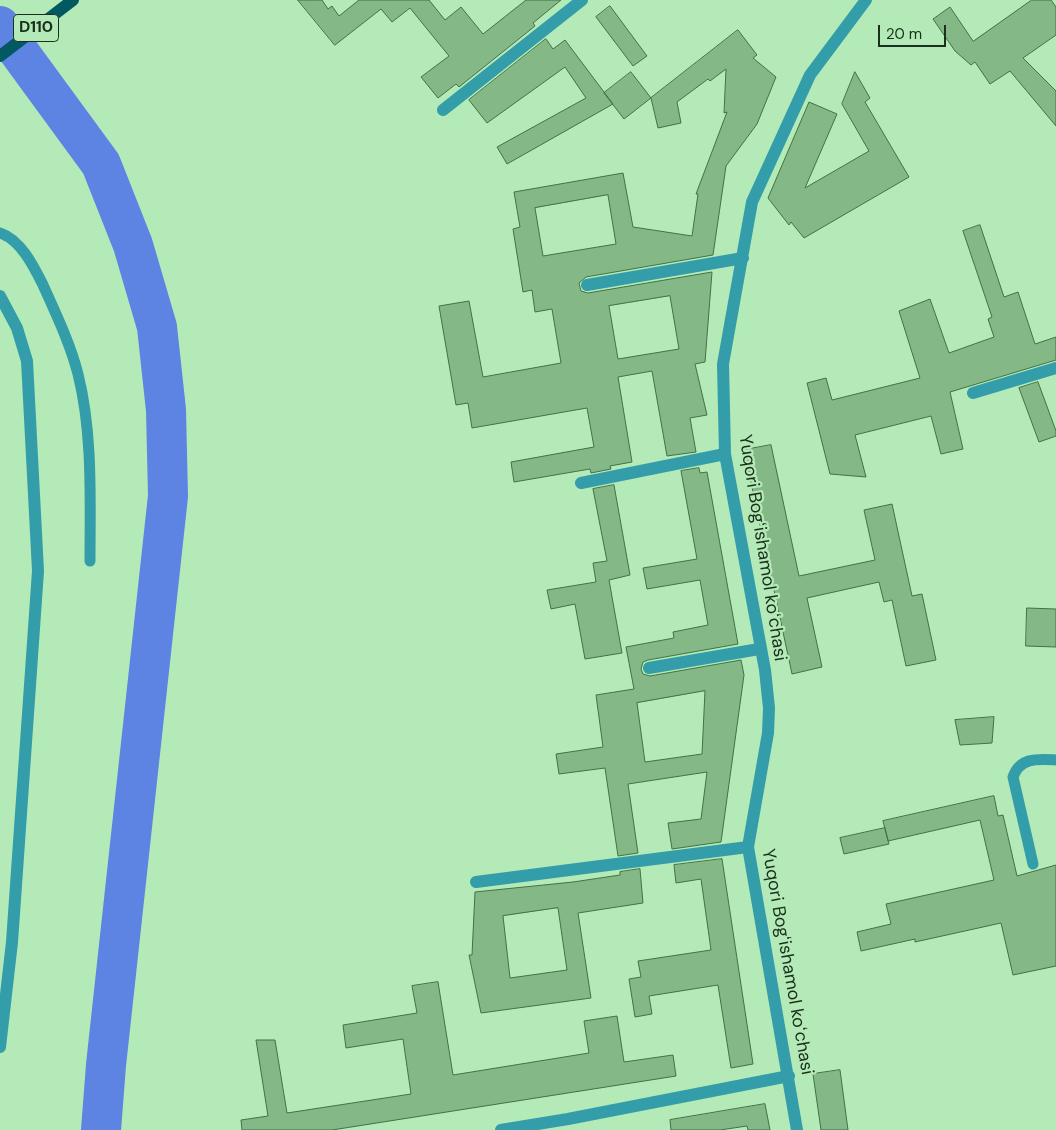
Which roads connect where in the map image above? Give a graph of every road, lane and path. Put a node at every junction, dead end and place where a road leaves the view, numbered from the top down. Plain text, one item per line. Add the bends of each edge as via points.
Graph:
1 (73, 0) edge
2 (582, 0) edge
3 (866, 0) edge
4 (0, 56) edge
5 (443, 110) dead end
6 (0, 234) edge
7 (743, 258) junction
8 (586, 285) dead end
9 (0, 296) edge
10 (1056, 368) edge
11 (973, 393) dead end
12 (725, 454) junction
13 (581, 483) dead end
14 (90, 561) dead end
15 (759, 649) junction
16 (648, 668) dead end
17 (1056, 760) edge
18 (748, 847) junction
19 (1034, 864) dead end
20 (476, 882) dead end
21 (0, 1046) edge
22 (789, 1076) junction
23 (569, 1125) edge
24 (501, 1130) edge
25 (797, 1130) edge

1 - 4 main road, D110
2 - 5 street
3 - 7 street, Yuqori Bogʻishamol koʻchasi via 810,75 752,202
6 - 14 lane via 20,247 37,273 60,322 78,374 90,490
7 - 8 street
7 - 12 street, Yuqori Bogʻishamol koʻchasi via 723,364
9 - 21 street via 17,328 27,362 38,571 12,942
10 - 11 street
12 - 13 street
12 - 15 street, Yuqori Bogʻishamol koʻchasi
15 - 16 street
15 - 18 street, Yuqori Bogʻishamol koʻchasi via 765,670 768,733
17 - 19 lane via 1024,762 1013,777
18 - 20 street
18 - 22 street, Yuqori Bogʻishamol koʻchasi
22 - 23 street
22 - 25 street, Yuqori Bogʻishamol koʻchasi
23 - 24 street

